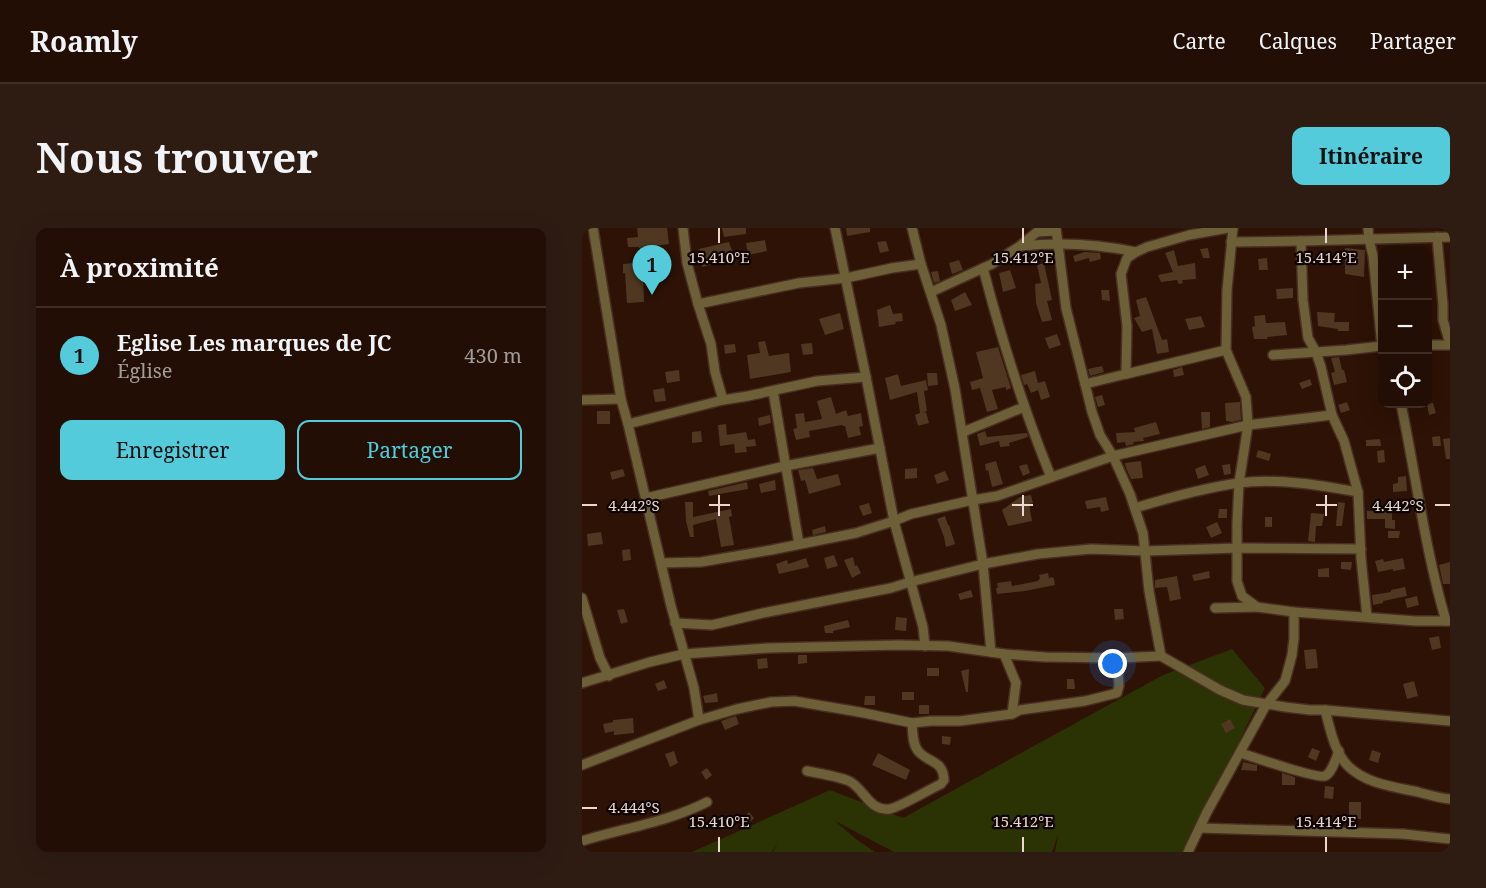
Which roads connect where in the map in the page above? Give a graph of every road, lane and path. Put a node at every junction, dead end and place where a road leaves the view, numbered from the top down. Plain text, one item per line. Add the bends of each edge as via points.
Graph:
1 (593, 228) edge
2 (683, 228) edge
3 (835, 228) edge
4 (912, 228) edge
5 (1228, 228) edge
6 (1233, 228) edge
7 (1368, 228) edge
8 (1056, 230) edge
9 (1437, 237) junction
10 (1450, 237) edge
11 (1369, 239) junction
12 (1301, 241) junction
13 (1231, 242) junction
14 (1057, 243) junction
15 (1020, 246) junction
16 (1136, 252) junction
17 (921, 264) junction
18 (983, 268) junction
19 (846, 278) junction
20 (931, 292) junction
21 (698, 304) junction
22 (1378, 306) edge
23 (1450, 344) edge
24 (1432, 345) edge
25 (1378, 346) edge
26 (1226, 350) junction
27 (1316, 352) junction
28 (1273, 355) dead end
29 (1126, 375) junction
30 (866, 377) junction
31 (1085, 384) junction
32 (773, 391) junction
33 (621, 399) junction
34 (582, 400) edge
35 (723, 400) junction
36 (1024, 407) junction
37 (1402, 408) edge
38 (1332, 415) junction
39 (628, 424) junction
40 (1248, 425) junction
41 (963, 432) junction
42 (880, 448) junction
43 (1113, 456) junction
44 (785, 466) junction
45 (1051, 477) junction
46 (1239, 483) junction
47 (1358, 492) junction
48 (646, 498) junction
49 (973, 500) junction
50 (1135, 508) junction
51 (894, 521) junction
52 (799, 544) junction
53 (1238, 548) junction
54 (1361, 549) junction
55 (1145, 551) junction
56 (661, 562) junction
57 (983, 564) junction
58 (910, 582) junction
59 (582, 598) edge
60 (1257, 607) junction
61 (1215, 608) dead end
62 (1294, 612) junction
63 (1367, 617) junction
64 (1448, 621) edge
65 (675, 623) junction
66 (925, 646) junction
67 (991, 652) junction
68 (684, 654) junction
69 (1004, 654) junction
70 (1161, 656) junction
71 (1117, 658) junction
72 (609, 676) junction
73 (582, 683) edge
74 (1266, 705) junction
75 (1324, 710) junction
76 (1012, 714) junction
77 (699, 720) junction
78 (1450, 721) edge
79 (912, 723) junction
80 (1339, 751) junction
81 (1241, 753) junction
82 (582, 765) edge
83 (807, 771) dead end
84 (1450, 799) edge
85 (707, 802) dead end
86 (1200, 828) junction
87 (1450, 839) edge
88 (582, 841) edge
89 (1188, 852) edge

1 - 33 street
2 - 21 street
3 - 19 street
4 - 17 street
5 - 16 street via 1189,235
6 - 13 street
7 - 11 street
8 - 14 street
8 - 15 street via 1037,232
9 - 10 street
9 - 11 street
9 - 23 street via 1443,320
11 - 12 street
11 - 22 street
12 - 13 street
12 - 27 street via 1306,326
13 - 26 street
14 - 15 street
14 - 16 street
14 - 31 street via 1066,308
15 - 18 street
16 - 29 street via 1127,258 1121,274 1127,326
17 - 19 street
17 - 20 street
18 - 20 street
18 - 36 street
19 - 21 street via 799,283
19 - 30 street
20 - 41 street via 948,352
21 - 35 street
23 - 24 street
25 - 27 street
26 - 29 street
26 - 40 street via 1246,397
27 - 28 street
27 - 38 street
29 - 31 street
30 - 32 street via 817,381
30 - 42 street
31 - 43 street via 1100,435
32 - 35 street
32 - 44 street
33 - 34 street
33 - 39 street
35 - 39 street
36 - 41 street
36 - 45 street
37 - 64 street via 1436,587
38 - 40 street
38 - 47 street via 1344,441
39 - 48 street
40 - 43 street
40 - 46 street
41 - 49 street
42 - 44 street
42 - 51 street
43 - 45 street
43 - 50 street
44 - 48 street
44 - 52 street
45 - 49 street
46 - 47 street via 1315,484
46 - 50 street
46 - 53 street
47 - 54 street
48 - 56 street
49 - 51 street
49 - 57 street
50 - 55 street
51 - 52 street
51 - 58 street
52 - 56 street via 701,562
53 - 54 street
53 - 55 street
53 - 60 street via 1238,588
54 - 63 street
55 - 57 street via 1091,549
55 - 70 street
56 - 65 street
57 - 58 street
57 - 67 street
58 - 65 street via 712,625
58 - 66 street
59 - 72 street
60 - 61 street
60 - 62 street
62 - 63 street
62 - 74 street via 1289,671
63 - 64 street
65 - 68 street
66 - 67 street
66 - 68 street via 768,648
67 - 69 street
68 - 72 street
68 - 77 street
69 - 71 street
69 - 76 street via 1016,683
70 - 71 street
70 - 74 street via 1230,695
71 - 76 street via 1117,693
72 - 73 street
74 - 75 street
74 - 81 street
75 - 78 street
75 - 80 street
76 - 79 street
77 - 79 street via 771,702 794,701
77 - 82 street
79 - 83 street via 918,751 938,764 944,780 892,808 876,807 848,781
80 - 81 street via 1330,771 1323,776
80 - 84 street via 1349,767 1367,779
81 - 86 street
85 - 88 street via 688,812
86 - 87 street
86 - 89 street

